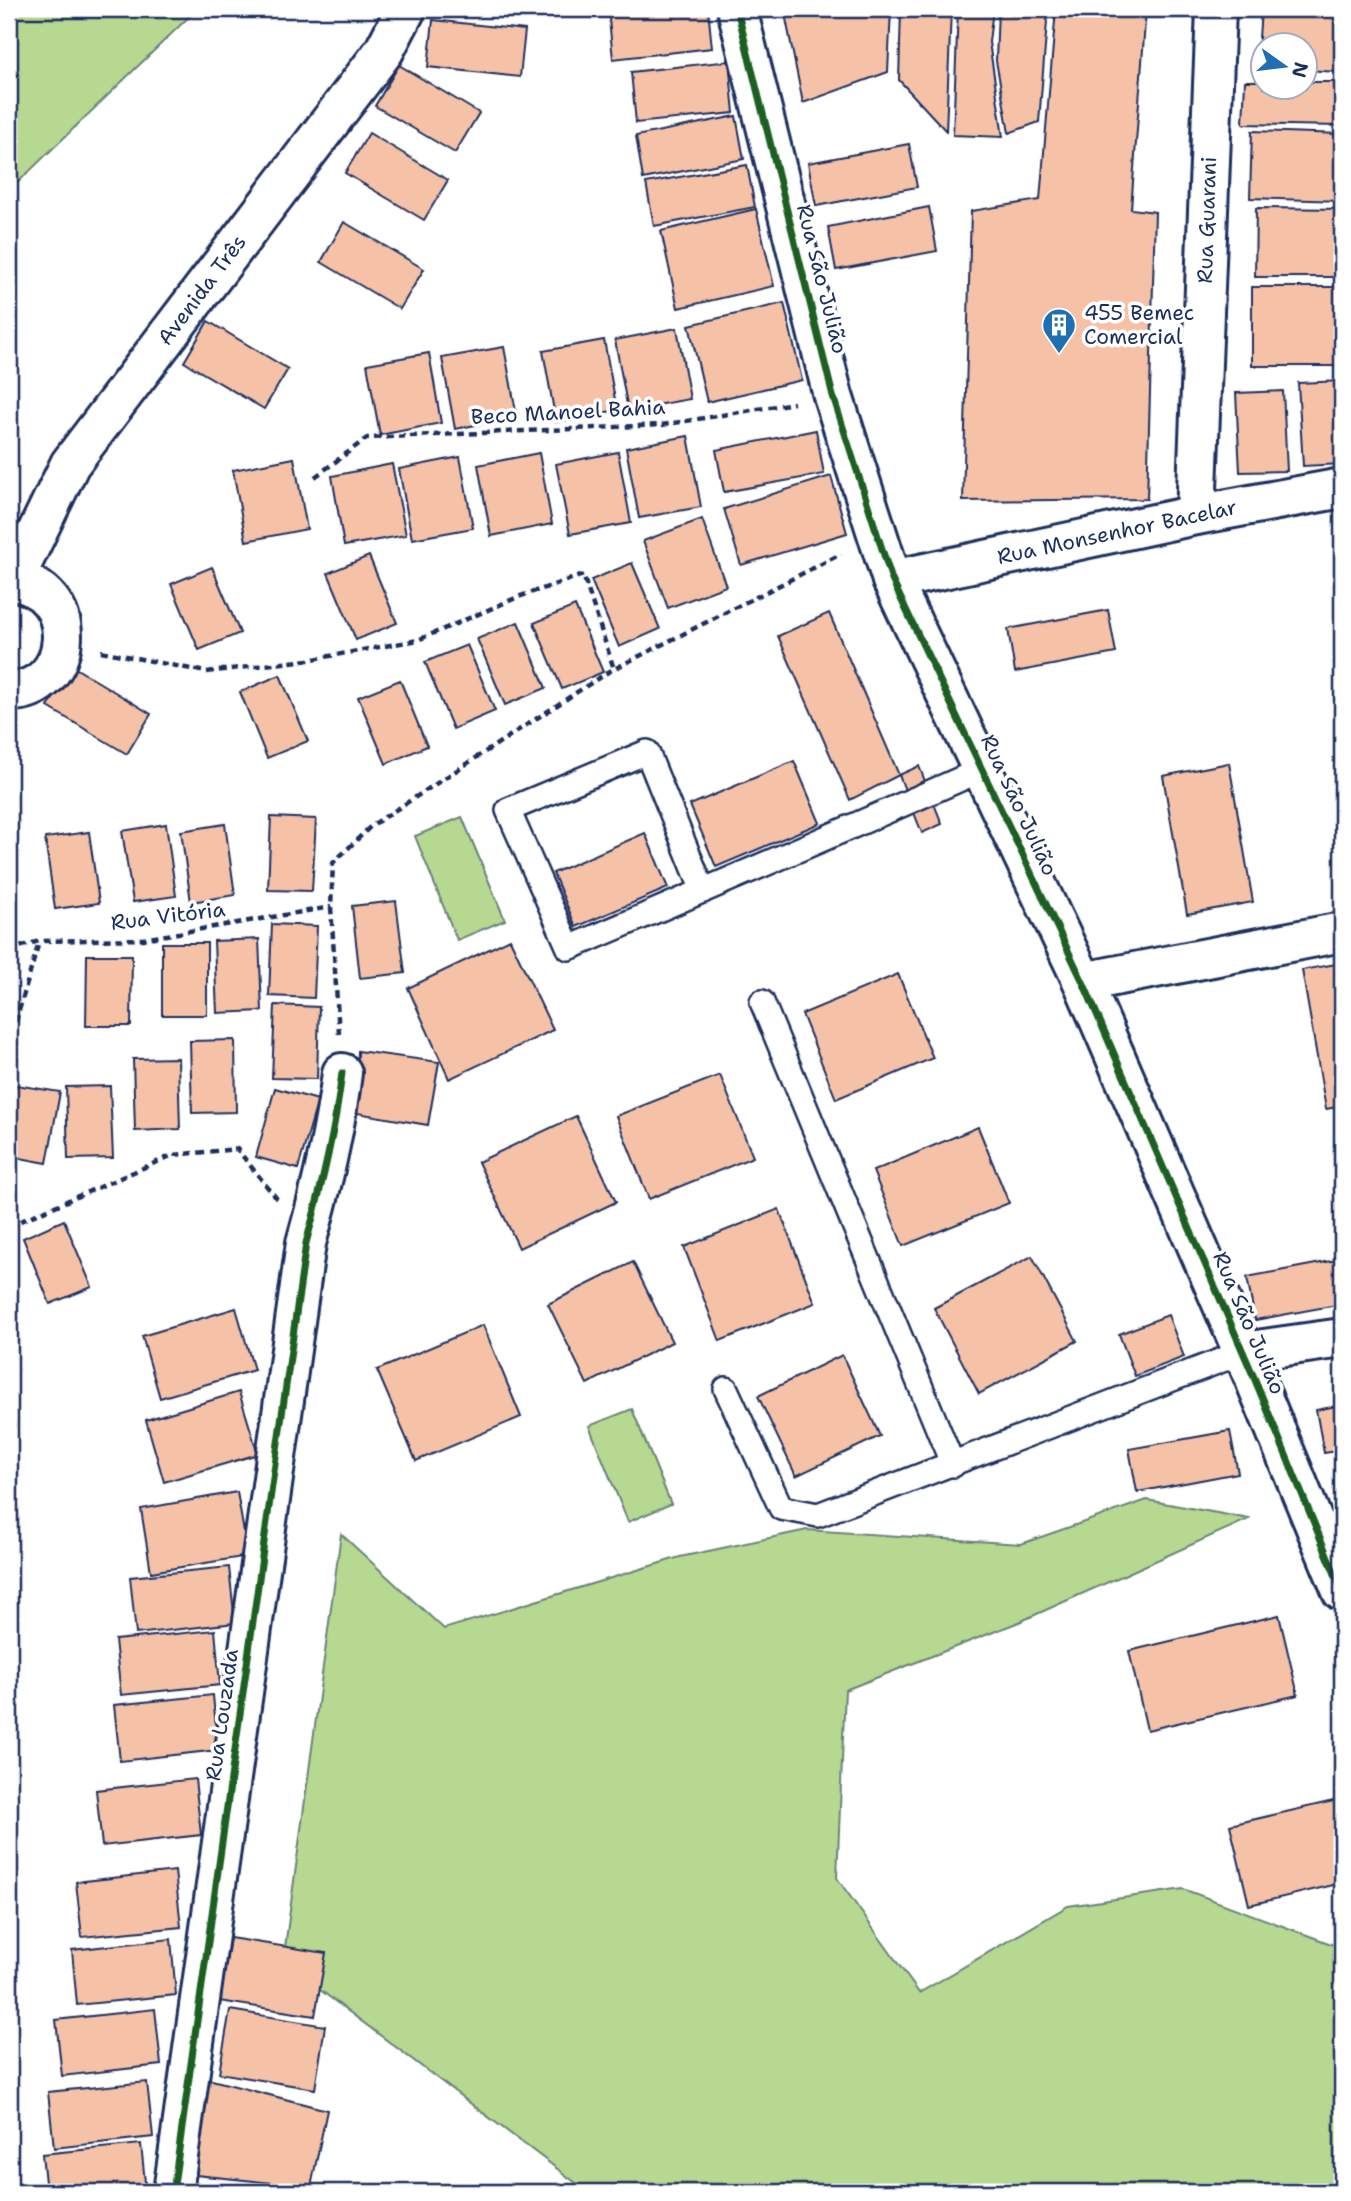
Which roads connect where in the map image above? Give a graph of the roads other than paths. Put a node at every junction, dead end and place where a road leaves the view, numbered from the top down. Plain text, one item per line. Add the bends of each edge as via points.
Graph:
1 (406, 9) edge
2 (737, 9) edge
3 (1216, 9) edge
4 (1342, 488) edge
5 (1196, 514) junction
6 (12, 580) edge
7 (892, 580) junction
8 (9, 691) edge
9 (983, 769) junction
10 (703, 891) junction
11 (1342, 932) edge
12 (1083, 982) junction
13 (762, 1002) dead end
14 (342, 1073) road end
15 (1342, 1338) edge
16 (1243, 1352) junction
17 (726, 1389) dead end
18 (953, 1465) junction
19 (1342, 1591) edge
20 (173, 2192) edge

1 - 6 street, Avenida Três via 384,51 70,464
2 - 7 street, Rua São Julião via 832,397
3 - 5 street, Rua Guarani
4 - 5 street, Rua Monsenhor Bacelar
5 - 7 street, Rua Monsenhor Bacelar
6 - 8 street, Avenida Três via 44,593 56,608 62,642 47,675 32,686
7 - 9 street, Rua São Julião
9 - 10 lane
9 - 12 street, Rua São Julião
10 - 10 lane via 569,948 508,810 647,752
11 - 12 street
12 - 16 street, Rua São Julião
13 - 18 lane
14 - 20 street, Rua Louzada via 324,1180 306,1243
15 - 16 street
16 - 18 lane
16 - 19 street, Rua São Julião
17 - 18 lane via 781,1508 818,1515

